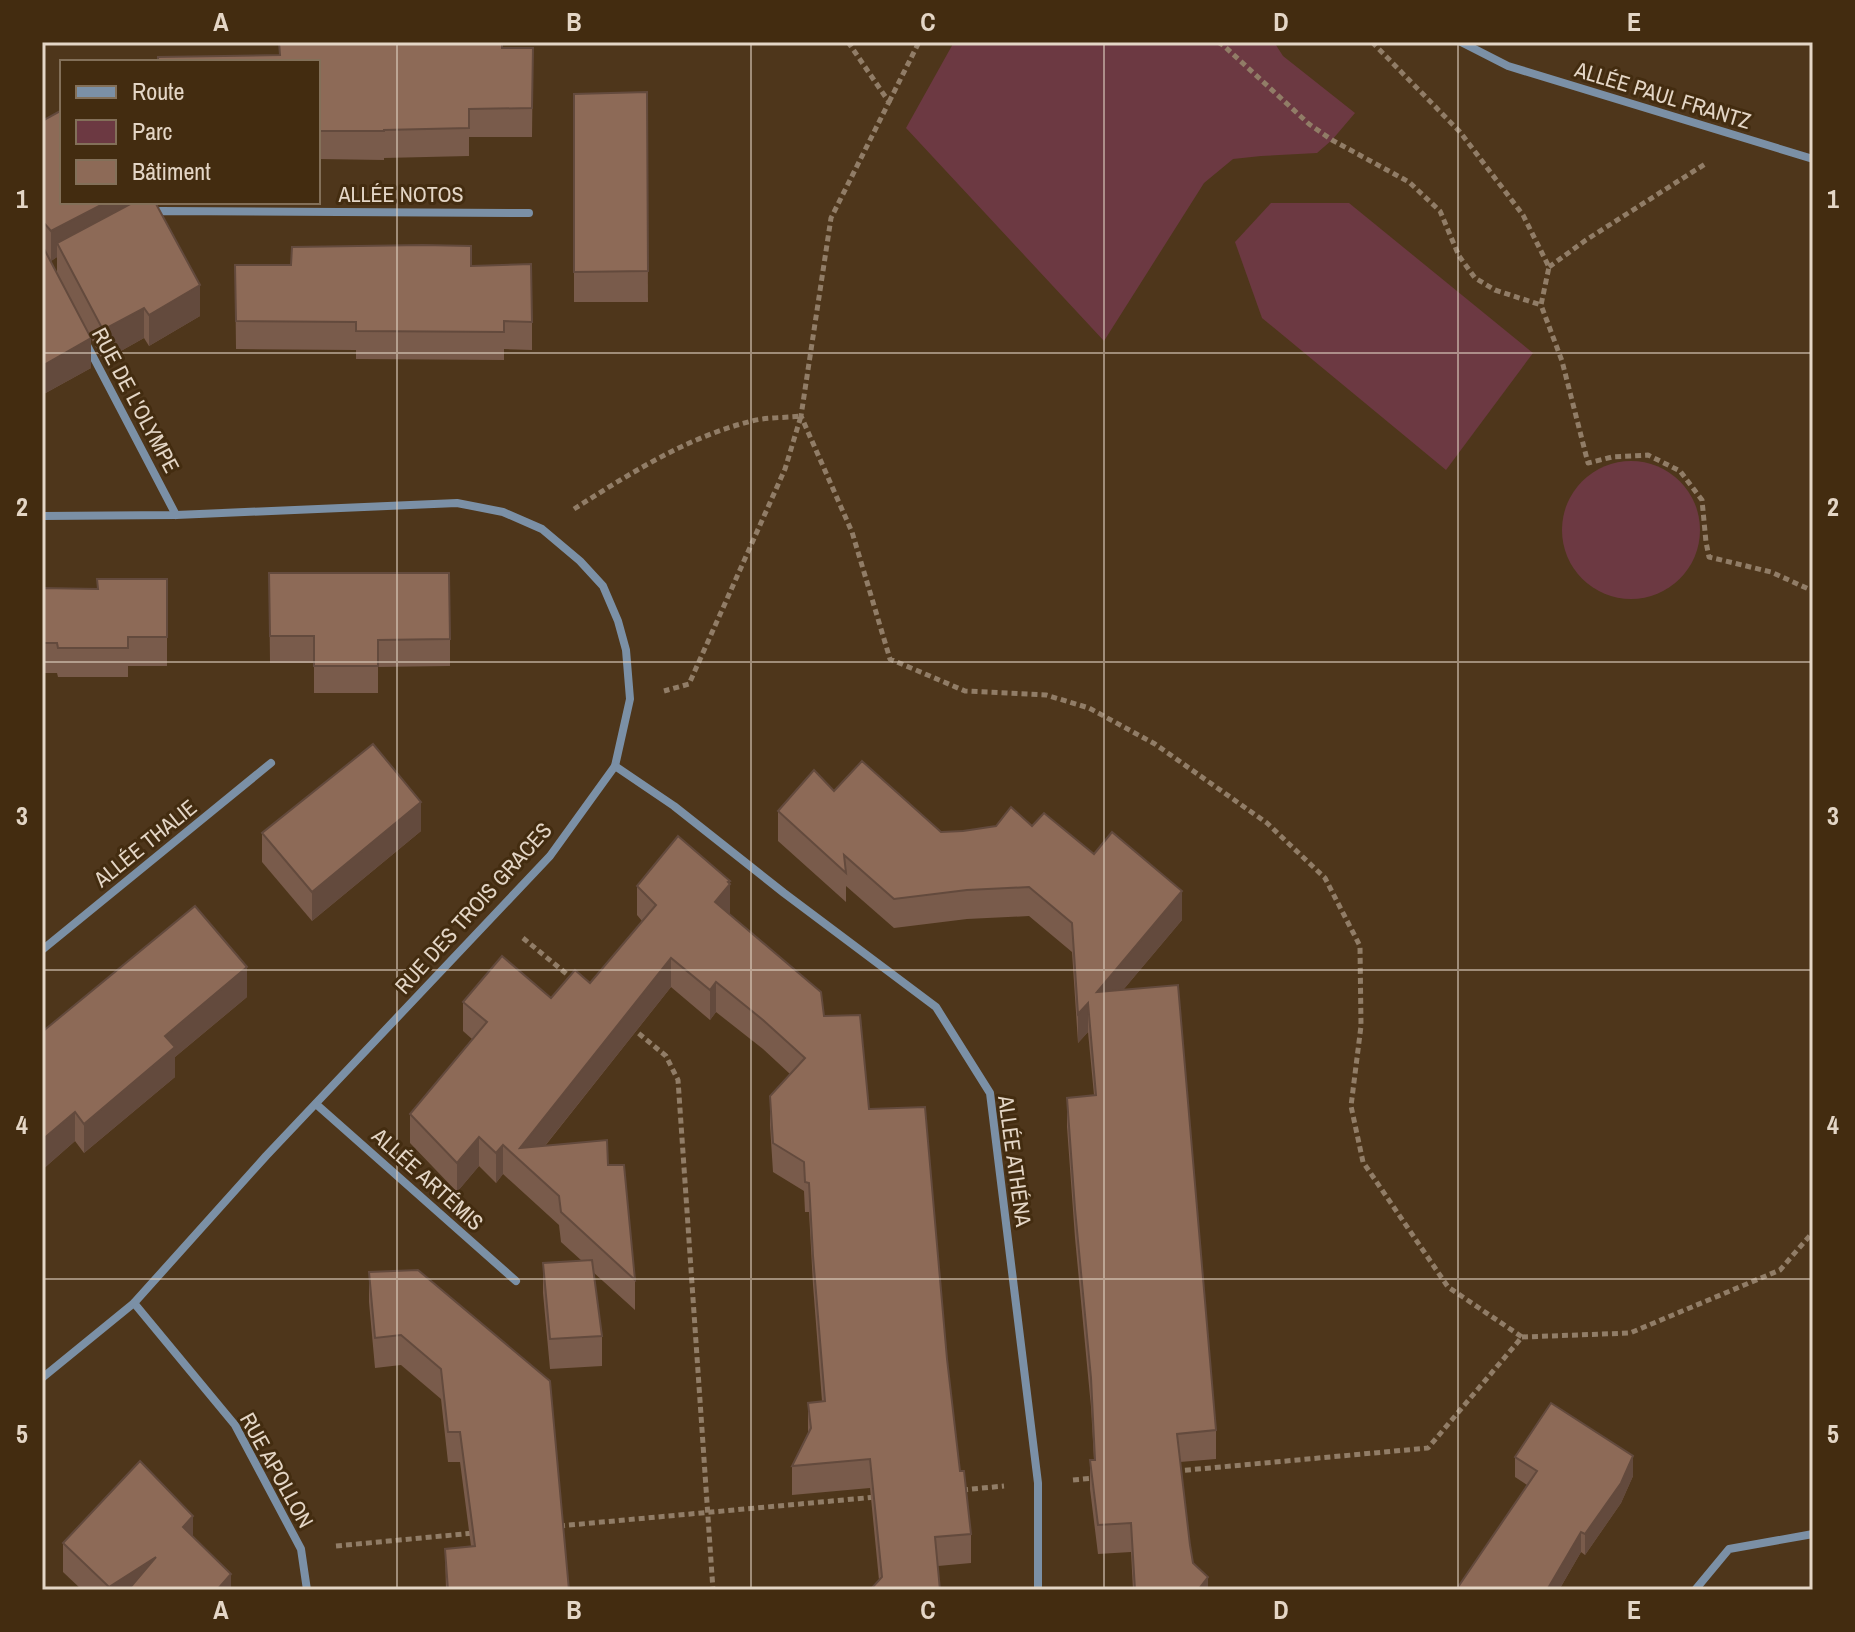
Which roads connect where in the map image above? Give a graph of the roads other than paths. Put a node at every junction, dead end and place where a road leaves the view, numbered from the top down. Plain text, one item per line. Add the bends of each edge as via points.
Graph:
1 (1461, 42) edge
2 (1813, 159) edge
3 (529, 213) dead end
4 (146, 219) edge
5 (83, 338) edge
6 (176, 515) junction
7 (42, 516) edge
8 (271, 763) dead end
9 (615, 766) junction
10 (42, 950) edge
11 (316, 1104) junction
12 (516, 1281) dead end
13 (134, 1303) junction
14 (42, 1378) edge
15 (1813, 1534) edge
16 (307, 1590) edge
17 (1038, 1590) edge
18 (1695, 1590) edge

1 - 2 street, ALLÉE PAUL FRANTZ via 1508,66
3 - 4 street, ALLÉE NOTOS via 160,211
5 - 6 street, RUE DE L'OLYMPE
6 - 7 street, RUE DES TROIS GRACES
6 - 9 street, RUE DES TROIS GRACES via 457,503 503,512 542,529 603,586 618,621 630,699
8 - 10 street, ALLÉE THALIE
9 - 11 street, RUE DES TROIS GRACES via 550,856
9 - 17 street, ALLÉE ATHÉNA via 936,1007 990,1093 1038,1483
11 - 12 street, ALLÉE ARTÉMIS
11 - 13 street, RUE DES TROIS GRACES
13 - 14 street, RUE DES TROIS GRACES
13 - 16 street, RUE APOLLON via 235,1425 301,1549
15 - 18 street via 1729,1549

